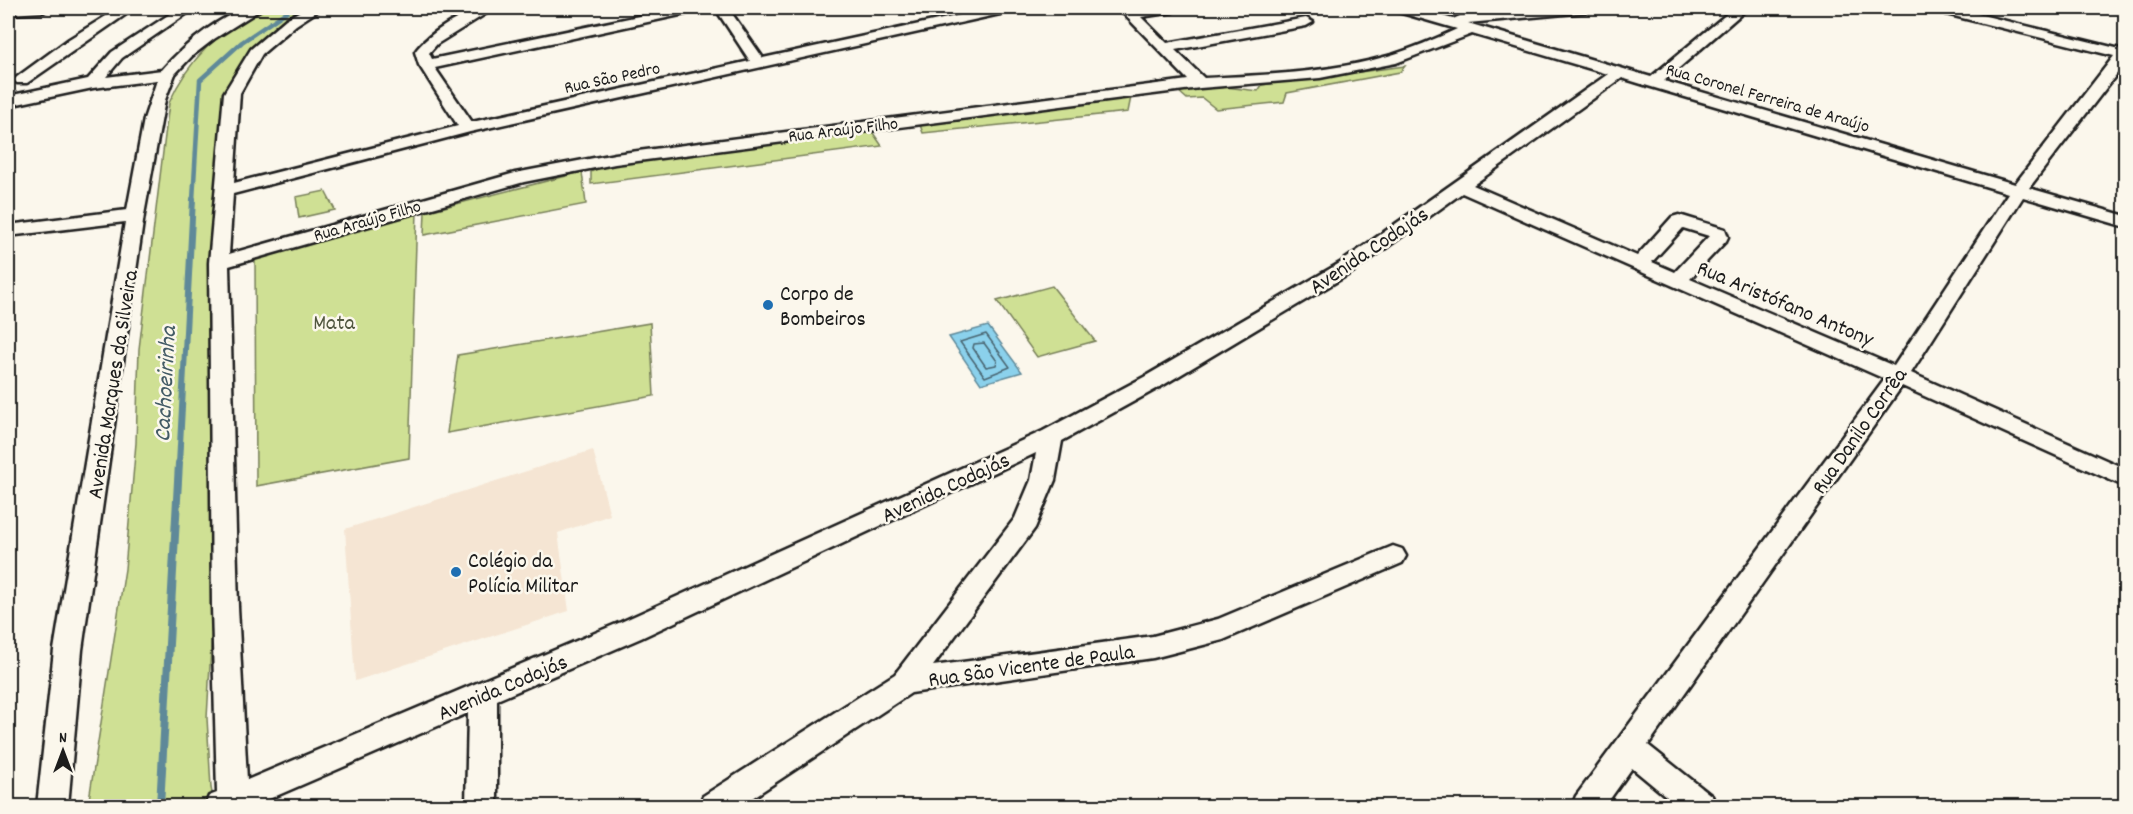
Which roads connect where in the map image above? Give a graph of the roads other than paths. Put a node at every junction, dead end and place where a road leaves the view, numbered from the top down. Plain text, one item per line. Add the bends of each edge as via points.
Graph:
1 (43, 8) edge
2 (128, 8) edge
3 (188, 8) edge
4 (256, 8) edge
5 (315, 8) edge
6 (488, 8) edge
7 (694, 8) edge
8 (721, 8) edge
9 (1009, 8) edge
10 (1173, 8) edge
11 (1400, 8) edge
12 (1489, 8) edge
13 (1586, 8) edge
14 (1742, 8) edge
15 (1939, 8) edge
16 (8, 10) edge
17 (1129, 11) edge
18 (1514, 15) junction
19 (1447, 21) junction
20 (1306, 22) dead end
21 (1473, 28) junction
22 (1167, 47) junction
23 (2125, 54) edge
24 (426, 65) junction
25 (760, 65) junction
26 (1619, 73) junction
27 (168, 74) junction
28 (93, 83) junction
29 (1200, 83) junction
30 (1653, 83) junction
31 (9, 102) edge
32 (468, 128) junction
33 (1460, 186) junction
34 (224, 191) junction
35 (2018, 191) junction
36 (135, 215) junction
37 (2126, 222) edge
38 (8, 230) edge
39 (219, 263) junction
40 (1639, 265) junction
41 (1676, 282) junction
42 (1898, 376) junction
43 (1051, 437) junction
44 (2126, 479) edge
45 (1393, 556) dead end
46 (905, 682) junction
47 (483, 694) junction
48 (1629, 748) junction
49 (229, 805) edge
50 (52, 807) edge
51 (482, 807) edge
52 (714, 807) edge
53 (1587, 807) edge
54 (1701, 807) edge

1 - 16 street
2 - 31 street via 17,75
3 - 28 street via 117,55
4 - 27 street, Avenida Marques da Silveira via 191,49
5 - 34 street via 291,22 256,52 232,93
6 - 24 street via 428,44 422,52
7 - 24 street
8 - 25 street
9 - 25 street, Rua São Pedro
10 - 17 street
11 - 19 street, Rua Coronel Ferreira de Araújo
12 - 18 street
13 - 18 street
14 - 30 street
15 - 23 street
17 - 22 street
18 - 19 street
19 - 21 street, Rua Coronel Ferreira de Araújo
20 - 22 street
21 - 26 street, Rua Coronel Ferreira de Araújo
21 - 29 street, Rua Araújo Filho via 1394,59 1338,73
22 - 29 street
23 - 35 street, Rua Danilo Corrêa
24 - 32 street
25 - 32 street, Rua São Pedro
26 - 30 street, Rua Coronel Ferreira de Araújo
26 - 33 street, Avenida Codajás
27 - 28 street
27 - 36 street, Avenida Marques da Silveira via 159,93
28 - 31 street
29 - 39 street, Rua Araújo Filho via 615,159 521,177
30 - 35 street, Rua Coronel Ferreira de Araújo
32 - 34 street, Rua São Pedro
33 - 40 street, Rua Aristófano Antony
33 - 43 street, Avenida Codajás via 1347,267
34 - 39 street
35 - 37 street, Rua Coronel Ferreira de Araújo
35 - 42 street, Rua Danilo Corrêa
36 - 38 street
36 - 50 street, Avenida Marques da Silveira via 68,650
39 - 49 street
40 - 41 street, Rua Aristófano Antony
40 - 41 street via 1679,221 1718,233 1719,237
41 - 42 street, Rua Aristófano Antony
42 - 44 street, Rua Aristófano Antony
42 - 48 street, Rua Danilo Corrêa
43 - 46 street, Rua São Vicente de Paula via 1043,480 1026,522
43 - 47 street, Avenida Codajás
45 - 46 street, Rua São Vicente de Paula via 1223,629 1153,647
46 - 52 street
47 - 49 street, Avenida Codajás
47 - 51 street
48 - 53 street, Rua Danilo Corrêa
48 - 54 street

